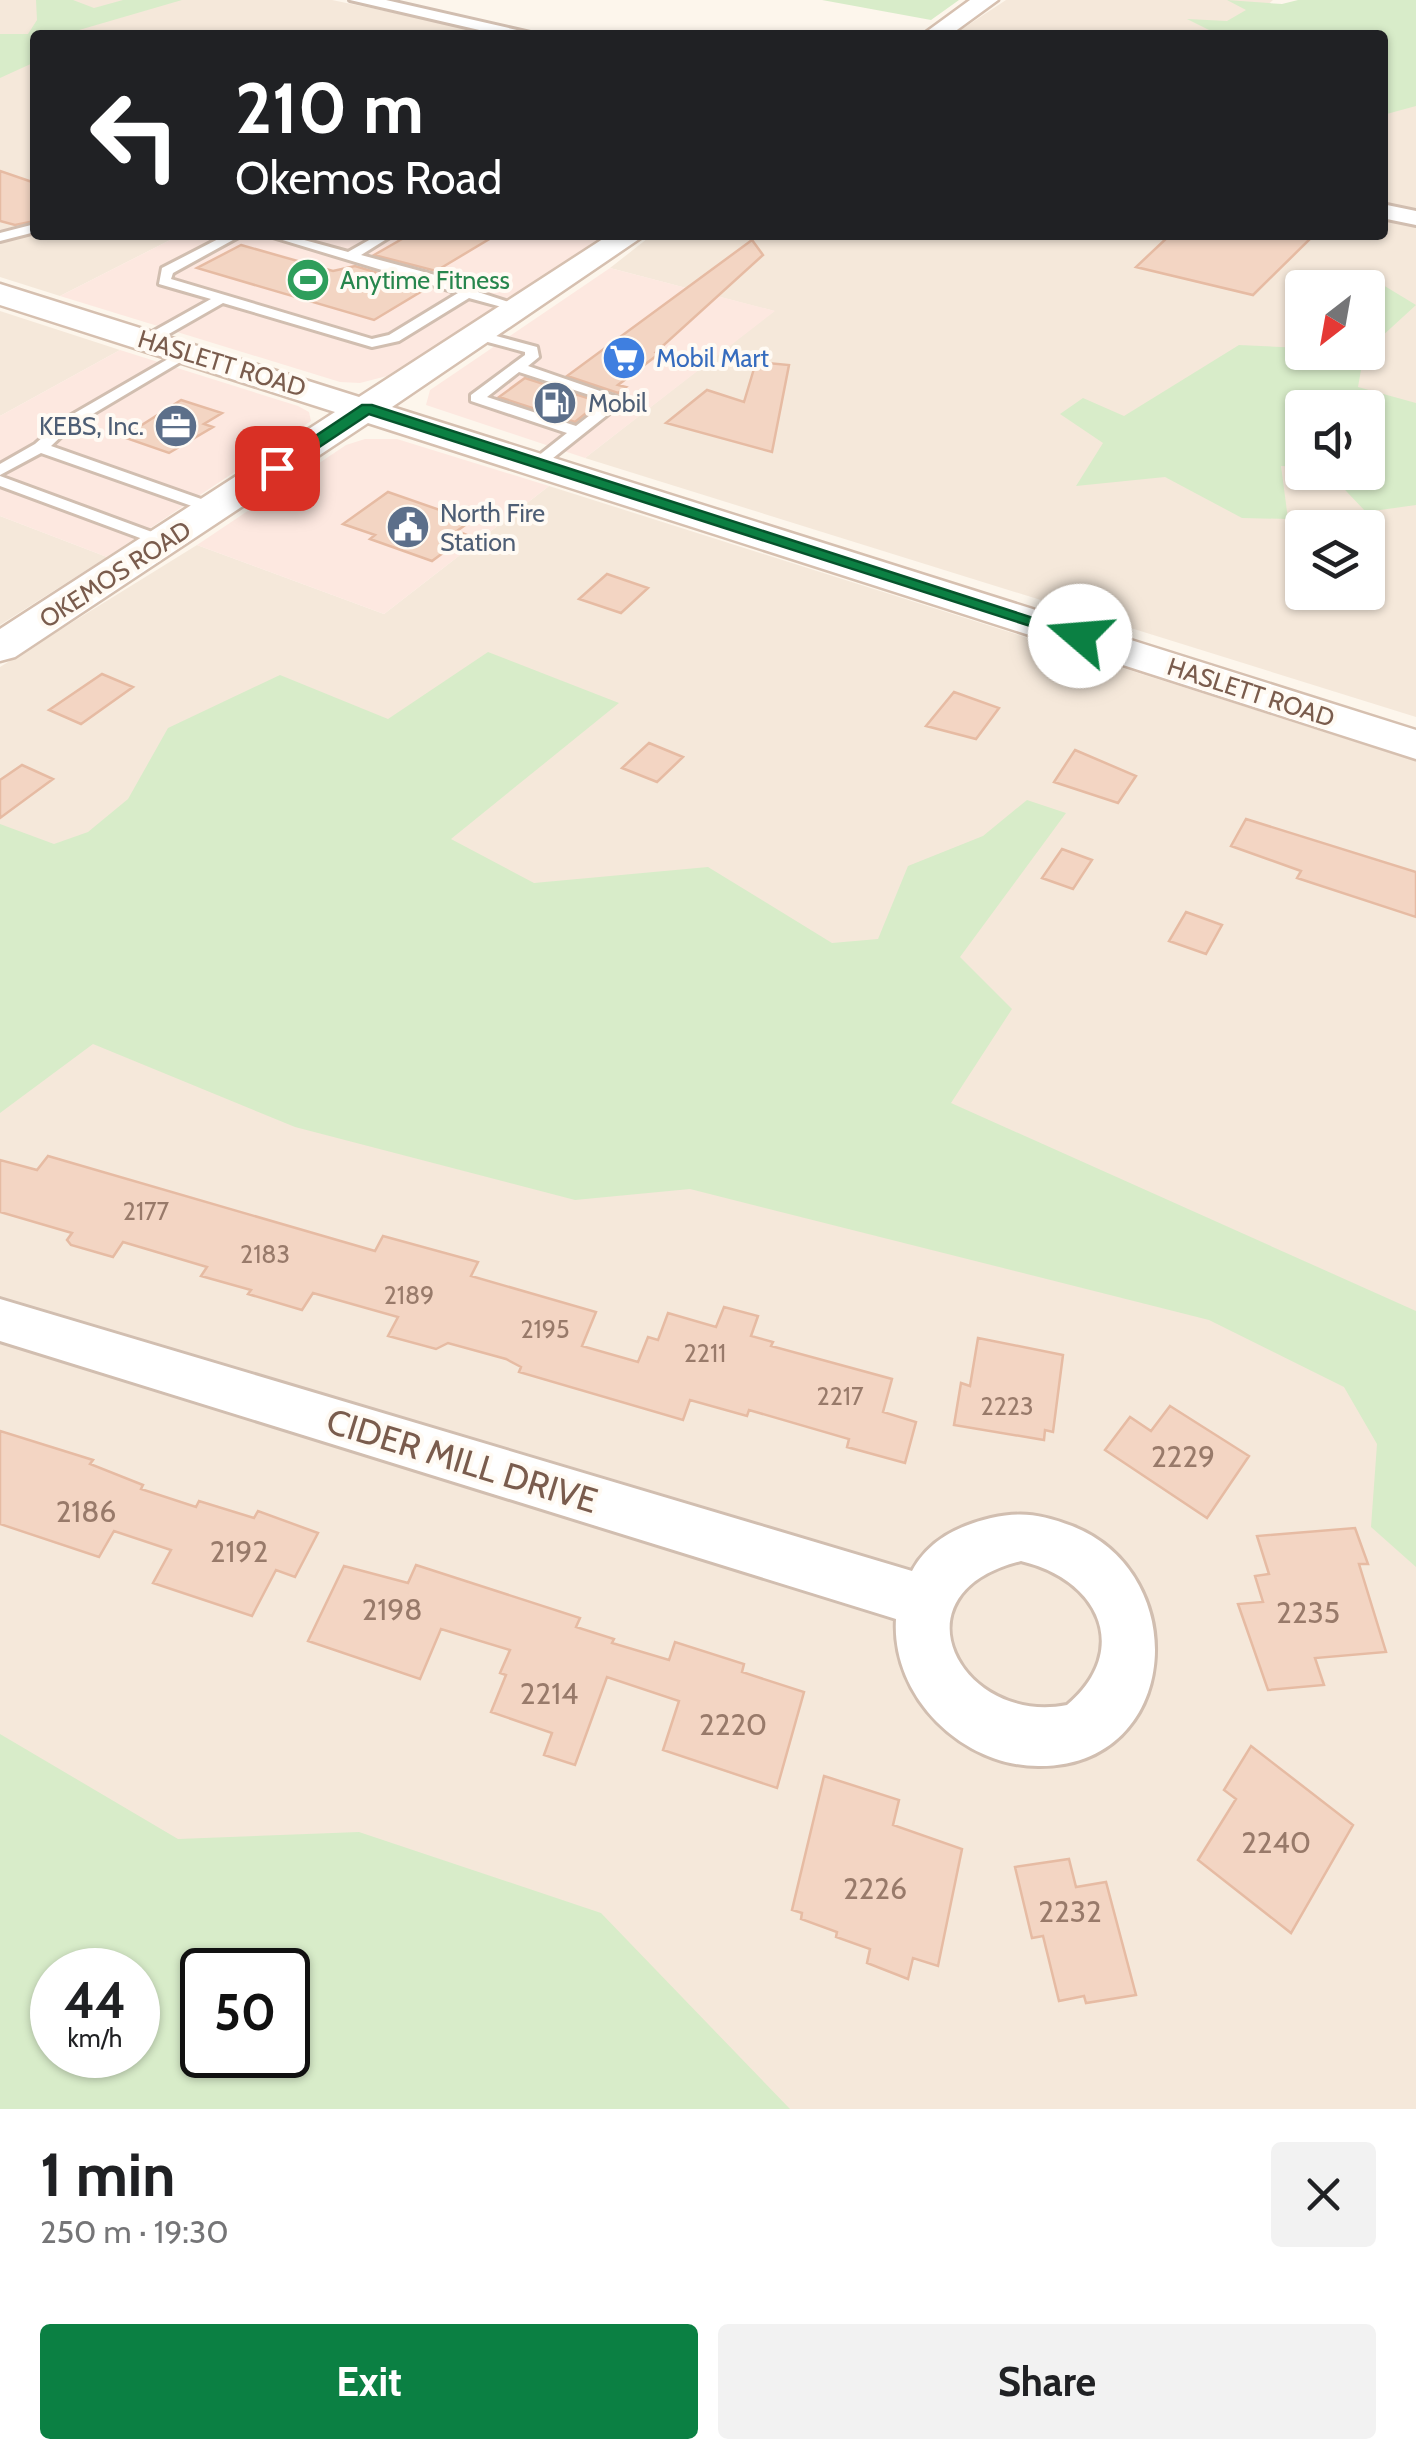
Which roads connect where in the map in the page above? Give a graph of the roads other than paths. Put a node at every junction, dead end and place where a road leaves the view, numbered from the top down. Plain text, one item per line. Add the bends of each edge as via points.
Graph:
1 (359, 0) edge
2 (986, 0) edge
3 (505, 30) edge
4 (941, 30) edge
5 (1388, 212) edge
6 (1416, 218) edge
7 (30, 229) edge
8 (0, 237) edge
9 (227, 240) edge
10 (291, 240) edge
11 (378, 240) edge
12 (622, 240) edge
13 (350, 256) junction
14 (467, 293) junction
15 (0, 294) edge
16 (220, 300) junction
17 (520, 308) junction
18 (478, 335) junction
19 (148, 340) junction
20 (188, 352) junction
21 (517, 367) junction
22 (367, 408) junction
23 (579, 432) junction
24 (40, 446) junction
25 (538, 463) junction
26 (0, 470) edge
27 (0, 481) edge
28 (215, 509) junction
29 (164, 542) junction
30 (1, 646) edge
31 (1416, 744) edge
32 (0, 1320) edge
33 (924, 1601) dead end

1 - 3 street
2 - 4 main road
5 - 6 street
7 - 8 lane
9 - 16 lane via 164,275 171,286
10 - 13 lane
11 - 13 lane
12 - 17 main road, OKEMOS ROAD
13 - 14 lane
14 - 16 lane via 394,338 372,343
14 - 17 lane
15 - 19 main road, HASLETT ROAD
16 - 19 lane
17 - 18 main road, OKEMOS ROAD
18 - 21 lane via 532,350
18 - 22 main road, OKEMOS ROAD
19 - 20 main road, HASLETT ROAD
20 - 22 main road, HASLETT ROAD
20 - 24 lane
21 - 23 lane via 619,400
21 - 23 lane via 476,398
22 - 25 main road, HASLETT ROAD
22 - 28 main road, OKEMOS ROAD
23 - 25 lane
24 - 26 lane
24 - 28 lane
25 - 31 main road, HASLETT ROAD
27 - 29 lane
28 - 29 main road, OKEMOS ROAD
29 - 30 main road, OKEMOS ROAD
32 - 33 street, CIDER MILL DRIVE

